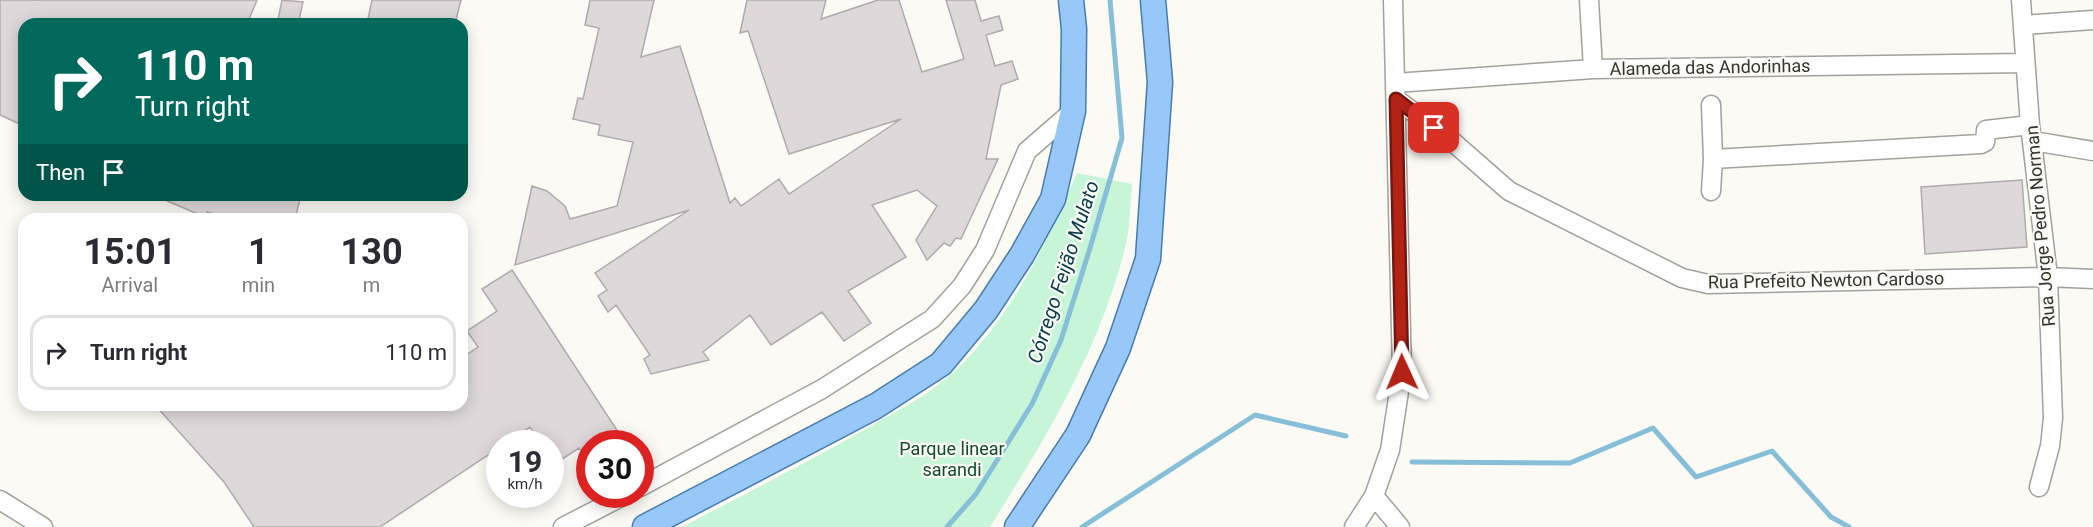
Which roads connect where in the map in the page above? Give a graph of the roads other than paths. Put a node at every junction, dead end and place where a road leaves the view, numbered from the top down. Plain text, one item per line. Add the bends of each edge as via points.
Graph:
1 (1071, 0) edge
2 (1153, 0) edge
3 (1393, 0) edge
4 (1589, 0) edge
5 (2021, 0) edge
6 (2093, 20) edge
7 (2023, 25) junction
8 (2025, 63) junction
9 (1593, 69) junction
10 (1396, 91) junction
11 (1711, 105) dead end
12 (1073, 111) junction
13 (2031, 133) junction
14 (2093, 151) edge
15 (1713, 159) junction
16 (1711, 190) dead end
17 (2048, 277) junction
18 (2093, 279) edge
19 (654, 479) edge
20 (2039, 487) dead end
21 (1374, 496) junction
22 (0, 500) edge
23 (599, 508) edge
24 (1023, 522) edge
25 (43, 527) edge
26 (562, 527) edge
27 (645, 527) edge
28 (1354, 527) edge
29 (1400, 527) edge

1 - 12 main road
2 - 24 main road via 1161,82 1148,259 1118,348 1078,435
3 - 10 street
4 - 9 street
5 - 7 street, Rua Jorge Pedro Norman
6 - 7 street
7 - 8 street, Rua Jorge Pedro Norman
8 - 9 street, Alameda das Andorinhas
8 - 13 street, Rua Jorge Pedro Norman
9 - 10 street, Alameda das Andorinhas
10 - 17 street, Rua Prefeito Newton Cardoso via 1509,191 1682,278 1708,284
10 - 21 street via 1402,372 1390,450
11 - 15 street
12 - 19 street via 1027,151 985,250 962,286 932,319 822,389
12 - 27 main road via 1053,199 986,310 941,364 876,406
13 - 14 street
13 - 15 street via 1986,130 1981,144
13 - 17 street, Rua Jorge Pedro Norman
15 - 16 street
17 - 18 street, Rua Prefeito Newton Cardoso
17 - 20 street, Rua Jorge Pedro Norman via 2053,418
21 - 28 street
21 - 29 street
22 - 25 street
23 - 26 street

